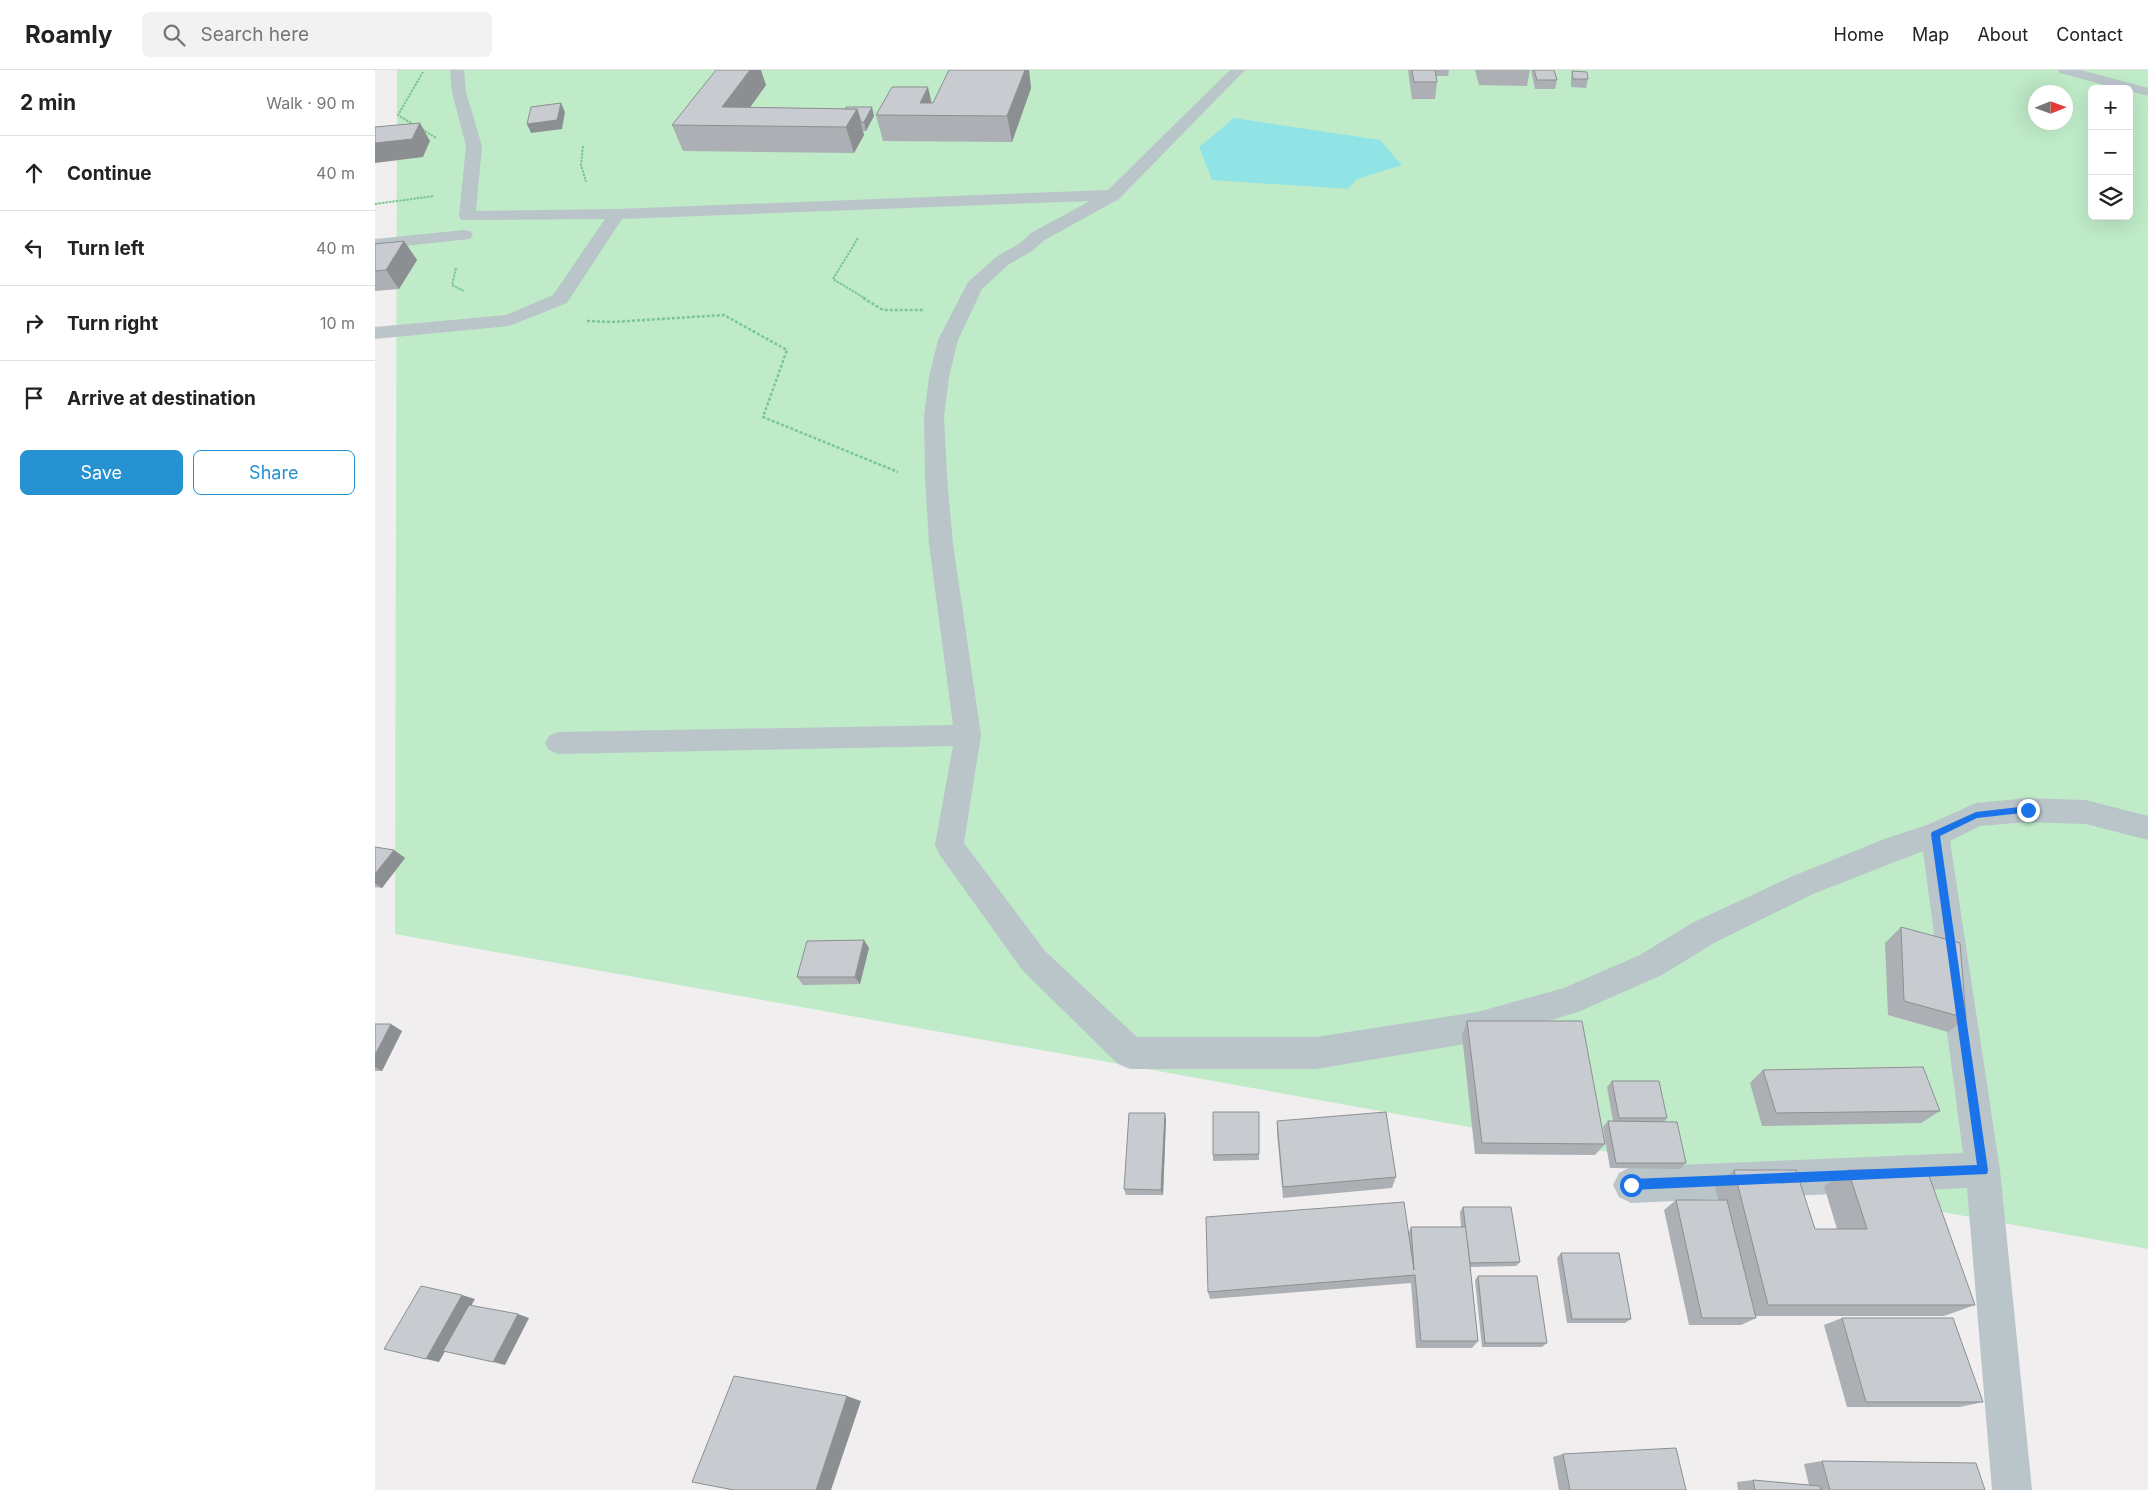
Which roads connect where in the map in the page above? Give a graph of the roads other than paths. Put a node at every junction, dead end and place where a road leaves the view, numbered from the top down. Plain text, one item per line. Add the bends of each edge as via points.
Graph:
1 (457, 70) edge
2 (1238, 70) edge
3 (2065, 70) edge
4 (2148, 92) edge
5 (1113, 195) junction
6 (617, 214) junction
7 (464, 235) road end
8 (375, 244) edge
9 (375, 333) edge
10 (968, 735) junction
11 (558, 743) dead end
12 (2148, 828) edge
13 (1935, 834) junction
14 (1983, 1170) junction
15 (1631, 1185) dead end
16 (2012, 1490) edge

1 - 6 street via 459,92 474,146 467,216
2 - 5 street
3 - 4 street
5 - 6 street
5 - 10 street via 1037,237 1002,261 974,286 948,340 934,416 936,487
6 - 9 street via 560,299 509,320
7 - 8 street
10 - 11 street
10 - 13 street via 949,845 1034,961 1130,1053 1316,1053 1477,1027 1567,1002 1651,965 1703,933 1803,885
12 - 13 street via 2086,812 2028,810 1976,815
13 - 14 street
14 - 15 street
14 - 16 street

